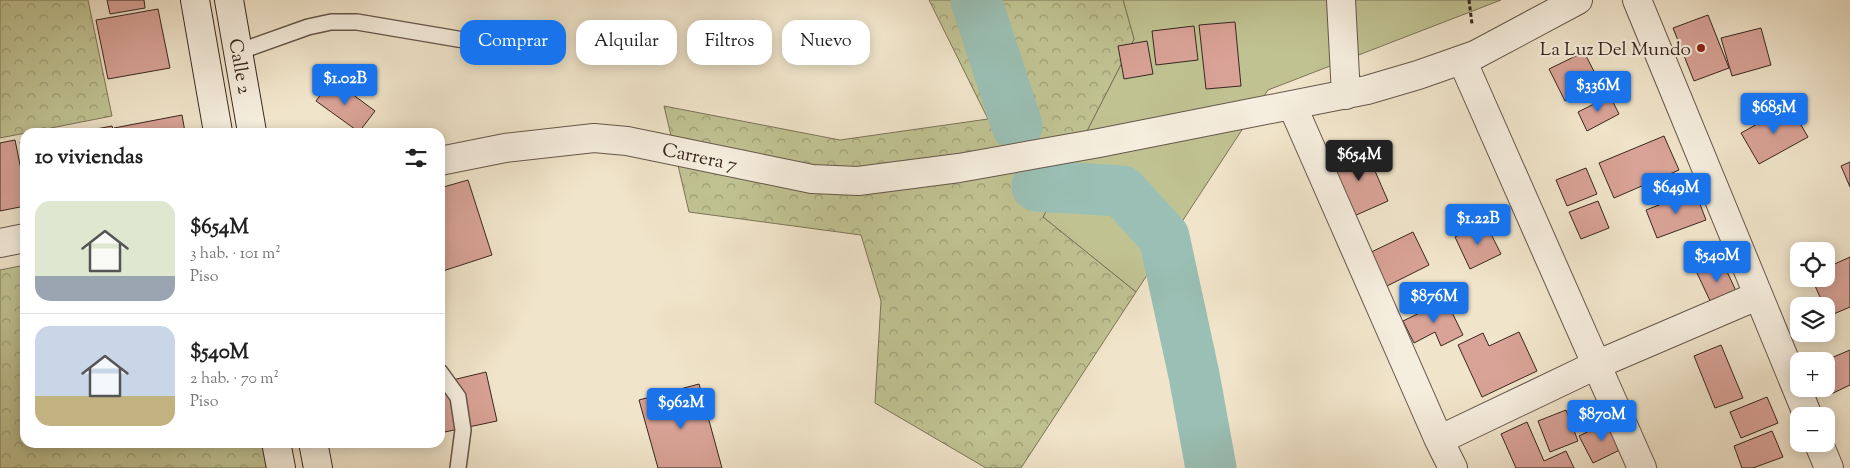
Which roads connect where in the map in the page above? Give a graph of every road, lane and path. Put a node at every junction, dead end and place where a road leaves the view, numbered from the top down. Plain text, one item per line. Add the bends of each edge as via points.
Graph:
1 (195, 0) edge
2 (229, 0) edge
3 (1341, 0) edge
4 (1578, 0) edge
5 (1637, 0) edge
6 (460, 39) edge
7 (238, 52) junction
8 (1462, 60) junction
9 (1346, 95) junction
10 (1292, 105) junction
11 (217, 128) edge
12 (251, 128) edge
13 (445, 160) edge
14 (20, 239) edge
15 (0, 243) edge
16 (1757, 296) junction
17 (1596, 365) junction
18 (445, 379) edge
19 (1804, 407) edge
20 (1440, 440) junction
21 (277, 448) edge
22 (314, 448) edge
23 (1822, 452) edge
24 (281, 468) edge
25 (318, 468) edge
26 (458, 468) edge
27 (1454, 468) edge
28 (1642, 468) edge
29 (1829, 468) edge

1 - 11 street, Calle 2
2 - 7 street, Calle 2
3 - 9 street
4 - 8 street, Carrera 7
5 - 16 street
6 - 7 lane via 357,22 331,22
7 - 12 street, Calle 2
8 - 9 street, Carrera 7
8 - 17 street
9 - 10 street, Carrera 7
10 - 13 street, Carrera 7 via 959,168 858,181 812,179 627,141 594,138 505,148
10 - 20 street
14 - 15 street
16 - 17 street
16 - 19 street
17 - 20 street
17 - 28 street
18 - 26 lane via 458,397 463,430
20 - 27 street
21 - 24 street
22 - 25 street
23 - 29 street

